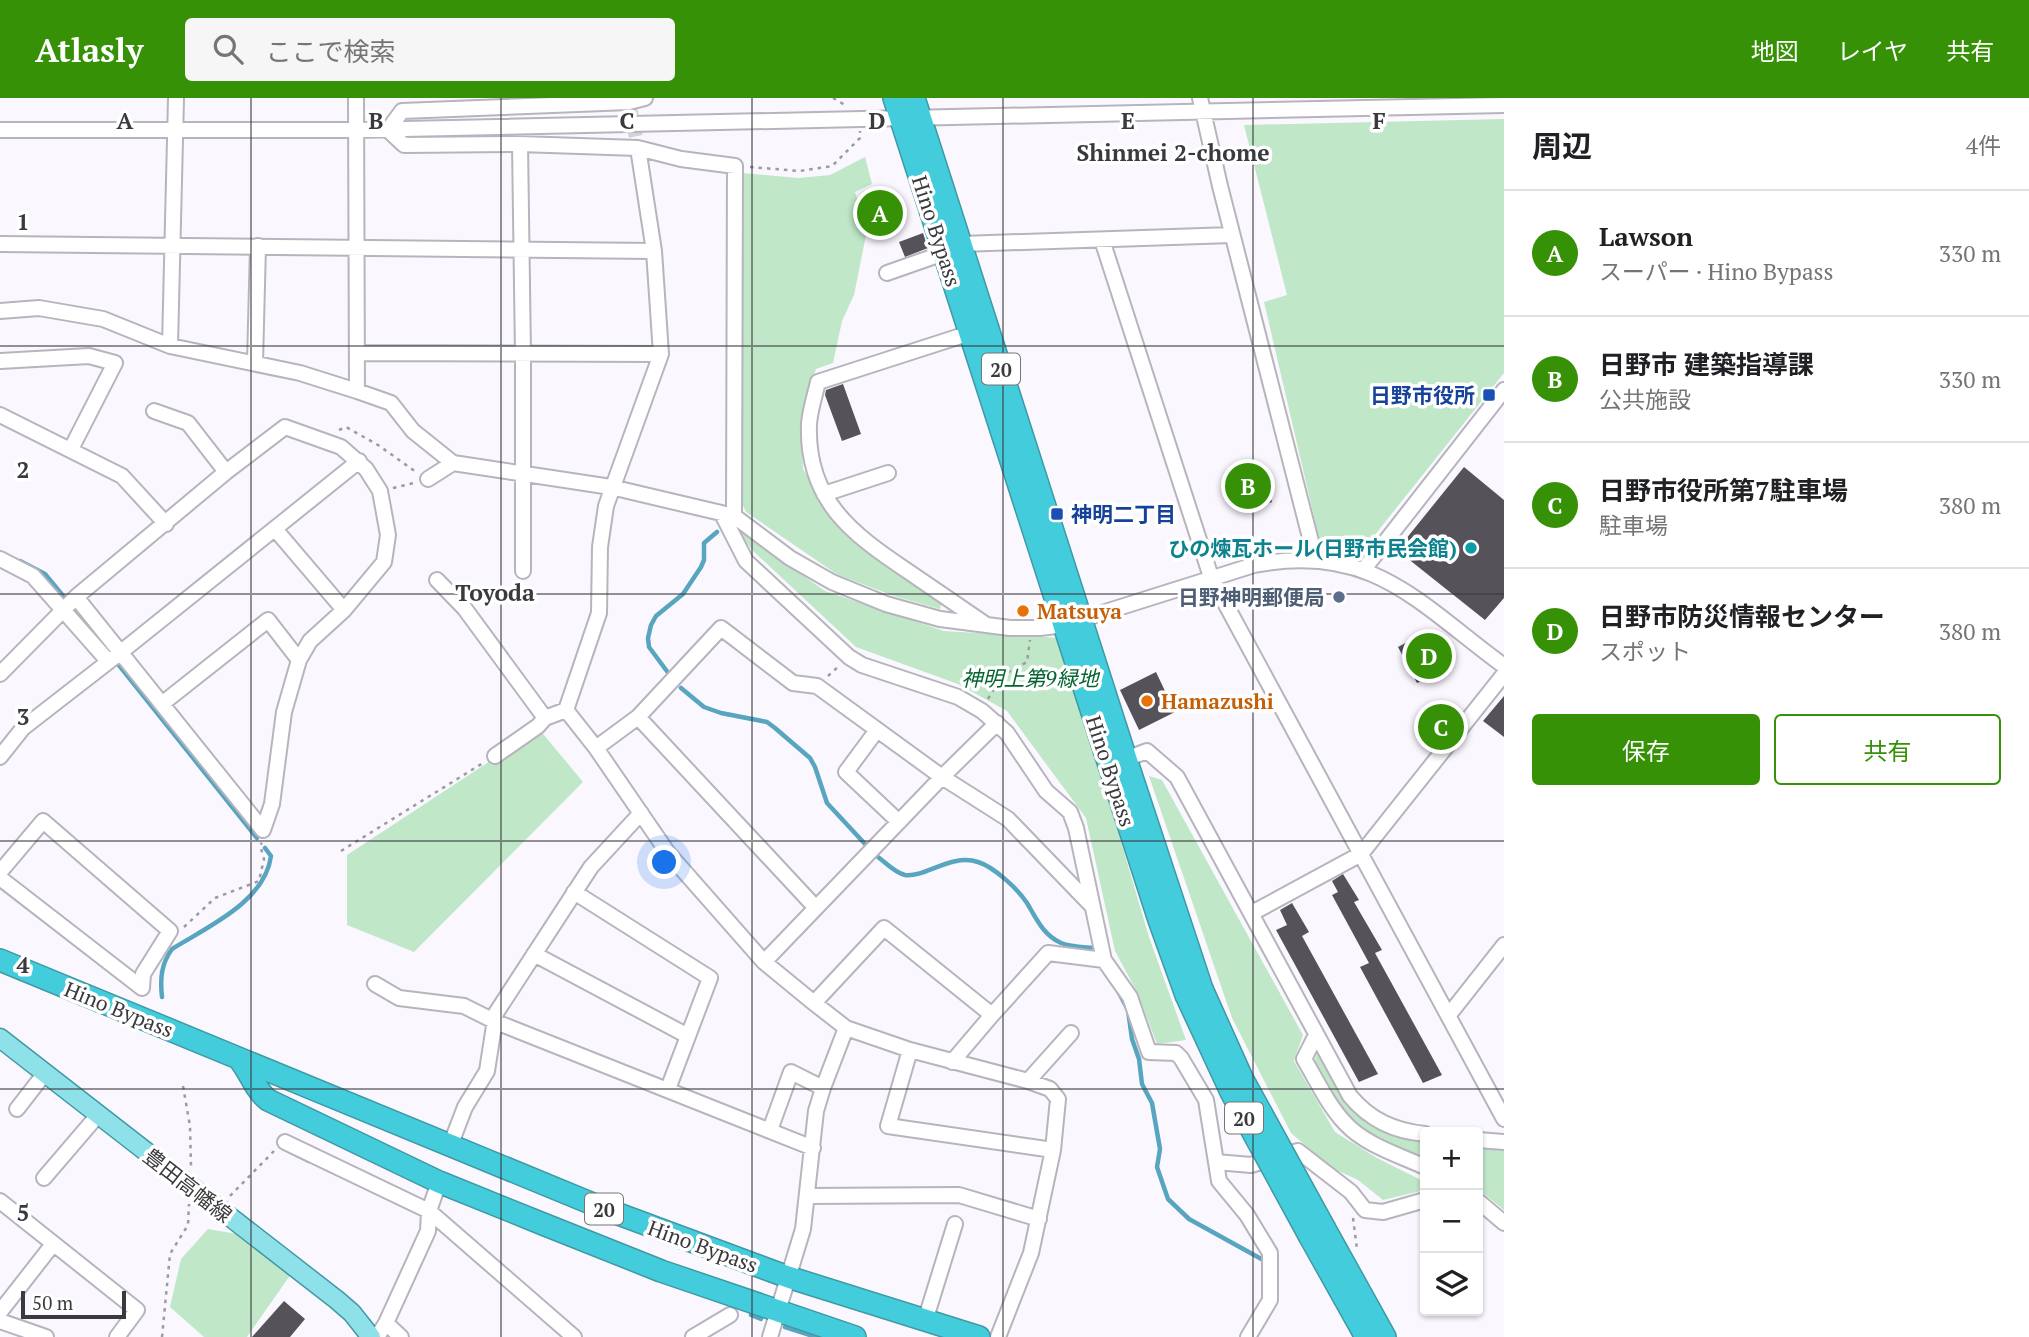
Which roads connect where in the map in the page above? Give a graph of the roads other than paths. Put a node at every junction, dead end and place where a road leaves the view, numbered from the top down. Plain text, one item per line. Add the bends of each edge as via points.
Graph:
1 (176, 98) edge
2 (356, 98) edge
3 (645, 98) edge
4 (894, 98) edge
5 (914, 98) edge
6 (628, 100) edge
7 (1423, 103) edge
8 (1504, 105) edge
9 (1201, 106) edge
10 (911, 120) junction
11 (0, 130) edge
12 (176, 130) junction
13 (356, 130) junction
14 (388, 130) junction
15 (520, 144) junction
16 (638, 148) junction
17 (1232, 236) junction
18 (1102, 240) junction
19 (0, 244) edge
20 (174, 246) junction
21 (258, 246) junction
22 (356, 248) junction
23 (953, 248) junction
24 (521, 249) junction
25 (654, 251) junction
26 (887, 273) dead end
27 (0, 311) edge
28 (970, 333) junction
29 (170, 346) junction
30 (357, 353) junction
31 (662, 354) junction
32 (523, 355) junction
33 (0, 361) edge
34 (255, 363) junction
35 (1504, 390) edge
36 (357, 391) junction
37 (154, 411) dead end
38 (0, 415) edge
39 (71, 449) junction
40 (359, 461) junction
41 (453, 463) junction
42 (226, 472) junction
43 (888, 473) dead end
44 (523, 475) junction
45 (428, 480) road end
46 (611, 487) junction
47 (824, 494) junction
48 (728, 515) junction
49 (166, 524) junction
50 (275, 529) junction
51 (0, 559) edge
52 (1316, 561) junction
53 (1364, 569) junction
54 (523, 571) dead end
55 (1211, 578) junction
56 (437, 580) dead end
57 (76, 597) junction
58 (63, 608) junction
59 (344, 610) junction
60 (1073, 622) junction
61 (989, 627) junction
62 (121, 652) junction
63 (299, 660) junction
64 (108, 662) junction
65 (1504, 666) edge
66 (0, 674) edge
67 (1504, 674) edge
68 (163, 703) junction
69 (566, 710) junction
70 (639, 717) junction
71 (545, 718) junction
72 (997, 723) junction
73 (877, 730) junction
74 (596, 748) junction
75 (495, 756) road end
76 (0, 757) edge
77 (1126, 759) junction
78 (942, 777) junction
79 (641, 813) junction
80 (899, 822) junction
81 (1361, 854) junction
82 (0, 872) edge
83 (0, 878) edge
84 (573, 892) junction
85 (1093, 907) junction
86 (816, 908) junction
87 (1252, 913) junction
88 (1504, 945) edge
89 (534, 954) junction
90 (0, 960) edge
91 (1104, 960) junction
92 (765, 962) junction
93 (374, 984) dead end
94 (1194, 992) junction
95 (814, 1003) junction
96 (992, 1015) junction
97 (1448, 1016) junction
98 (496, 1022) junction
99 (846, 1028) junction
100 (1071, 1034) dead end
101 (1316, 1035) junction
102 (688, 1036) junction
103 (0, 1038) edge
104 (910, 1050) junction
105 (238, 1057) junction
106 (952, 1062) junction
107 (45, 1073) junction
108 (1028, 1081) junction
109 (823, 1088) junction
110 (668, 1089) junction
111 (17, 1109) dead end
112 (98, 1115) junction
113 (1504, 1119) edge
114 (770, 1130) junction
115 (1420, 1133) edge
116 (1483, 1140) edge
117 (285, 1142) road end
118 (1504, 1142) edge
119 (450, 1146) junction
120 (813, 1147) junction
121 (1053, 1150) junction
122 (1216, 1162) junction
123 (1420, 1165) edge
124 (44, 1178) dead end
125 (439, 1182) junction
126 (808, 1196) junction
127 (1420, 1201) edge
128 (0, 1202) edge
129 (1483, 1205) edge
130 (429, 1211) junction
131 (1483, 1213) edge
132 (1039, 1219) junction
133 (1501, 1221) edge
134 (955, 1224) dead end
135 (1317, 1233) junction
136 (53, 1244) junction
137 (788, 1277) junction
138 (0, 1311) edge
139 (778, 1312) junction
140 (730, 1315) dead end
141 (0, 1321) edge
142 (925, 1321) junction
143 (386, 1323) junction
144 (46, 1337) edge
145 (117, 1337) edge
146 (374, 1337) edge
147 (401, 1337) edge
148 (574, 1337) edge
149 (693, 1337) edge
150 (770, 1337) edge
151 (855, 1337) edge
152 (979, 1337) edge
153 (998, 1337) edge
154 (1248, 1337) edge
155 (1366, 1337) edge
156 (1385, 1337) edge

1 - 12 street
2 - 13 street
3 - 6 street
4 - 10 highway, Hino Bypass / 20
5 - 10 highway, Hino Bypass / 20
6 - 14 street via 402,111
7 - 8 street
7 - 9 street
9 - 10 street
9 - 17 street
10 - 14 street
10 - 23 highway, Hino Bypass / 20
11 - 12 street
12 - 13 street
12 - 20 street
13 - 14 street
13 - 22 street
14 - 15 street via 404,145
15 - 16 street
15 - 24 street
16 - 25 street
16 - 48 street via 735,166
17 - 18 street
17 - 52 street
18 - 23 street
18 - 55 street
19 - 20 street
20 - 21 street
20 - 29 street
21 - 22 street
21 - 34 street
22 - 24 street
22 - 30 street
23 - 26 street
23 - 28 highway, Hino Bypass / 20
23 - 60 highway, Hino Bypass / 20
24 - 25 street
24 - 32 street
25 - 31 street
27 - 29 street via 39,308 103,319
28 - 47 street via 818,382 809,423 813,466
28 - 60 highway, Hino Bypass / 20
29 - 34 street
30 - 32 street
30 - 36 street
31 - 32 street
31 - 46 street
32 - 44 street
33 - 39 street via 89,356 114,363
34 - 36 street
35 - 53 street
36 - 41 street via 391,403 414,431
37 - 42 street via 188,423
38 - 39 street
39 - 49 street via 122,476
40 - 42 street via 341,447 285,427
40 - 50 street
40 - 59 street via 380,491 388,535 384,562
41 - 44 street
41 - 45 street
42 - 49 street
43 - 47 street
44 - 46 street
44 - 54 street
46 - 48 street
46 - 69 street via 600,547 599,613
47 - 61 street via 848,527
48 - 61 street via 832,582 914,613
48 - 72 street via 746,561 849,656 862,665 958,697
49 - 57 street
50 - 59 street
50 - 62 street
51 - 58 street via 33,576
52 - 53 street
52 - 55 street via 1273,561
53 - 65 street via 1410,594
55 - 60 street
55 - 81 street
56 - 71 street
57 - 58 street
57 - 62 street
58 - 64 street
58 - 66 street
59 - 63 street via 310,641
60 - 61 street via 1031,629
60 - 77 highway, Hino Bypass / 20
60 - 94 highway, Hino Bypass / 20 via 1169,950
62 - 64 street
62 - 68 street
63 - 68 street via 268,620
63 - 68 street via 284,712 272,804 263,830
64 - 76 street via 23,728
67 - 81 street
69 - 71 street
69 - 74 street
70 - 73 street via 721,628 793,683 817,686
70 - 74 street
70 - 86 street
71 - 75 street
72 - 78 street
72 - 85 street via 1046,791 1070,812
73 - 78 street
73 - 80 street via 846,772
74 - 79 street
77 - 87 street via 1147,751 1177,777
77 - 94 highway, Hino Bypass / 20
78 - 80 street
78 - 85 street via 1008,819
79 - 84 street
79 - 92 street via 668,853
80 - 86 street
81 - 87 street
81 - 97 street
82 - 83 street via 43,821 170,931 143,974 142,988
84 - 89 street
84 - 102 street via 710,978
85 - 91 street
86 - 92 street
87 - 101 street
88 - 97 street
89 - 98 street via 496,1013
89 - 102 street
90 - 105 highway, Hino Bypass / 20
91 - 96 street via 1048,953
91 - 122 street via 1130,997 1149,1052 1176,1053 1206,1100
92 - 95 street
93 - 98 street via 399,998 464,1006
94 - 135 highway, Hino Bypass / 20, bridge via 1252,1097
95 - 96 street via 884,928
95 - 99 street
96 - 106 street
97 - 113 street
98 - 110 street
98 - 119 street via 486,1071
99 - 104 street
99 - 109 street
100 - 108 street
101 - 115 street via 1359,1106 1394,1129
101 - 123 street via 1304,1059 1334,1110 1361,1137
102 - 110 street
103 - 107 main road, 豊田高幡線
104 - 106 street
104 - 121 street via 888,1126
105 - 119 highway, Hino Bypass / 20
105 - 125 highway, Hino Bypass / 20 via 268,1100
106 - 108 street
107 - 111 street
107 - 112 main road, 豊田高幡線
108 - 121 street via 1050,1089 1058,1099
109 - 114 street via 791,1072
109 - 120 street
110 - 114 street
112 - 124 street
112 - 146 main road, 豊田高幡線 via 337,1300
114 - 120 street
116 - 118 street
117 - 130 street
119 - 137 highway, Hino Bypass / 20
120 - 126 street
121 - 132 street
122 - 127 street via 1251,1165 1298,1151 1351,1192 1364,1210 1383,1212
122 - 154 street via 1219,1181 1248,1215 1270,1253 1270,1300
125 - 130 street
125 - 139 highway, Hino Bypass / 20 via 661,1271
126 - 132 street via 959,1195
126 - 137 street
128 - 136 street
129 - 133 street
130 - 143 street via 428,1231
130 - 148 street
131 - 133 street
132 - 153 street via 1031,1253
134 - 142 street
135 - 155 highway, Hino Bypass / 20
135 - 156 highway, Hino Bypass / 20 via 1346,1268
136 - 138 street
136 - 145 street via 136,1310
137 - 139 street
137 - 142 highway, Hino Bypass / 20
139 - 150 street
139 - 151 highway, Hino Bypass / 20
140 - 149 street
141 - 144 street
142 - 152 highway, Hino Bypass / 20
143 - 146 street
143 - 147 street

